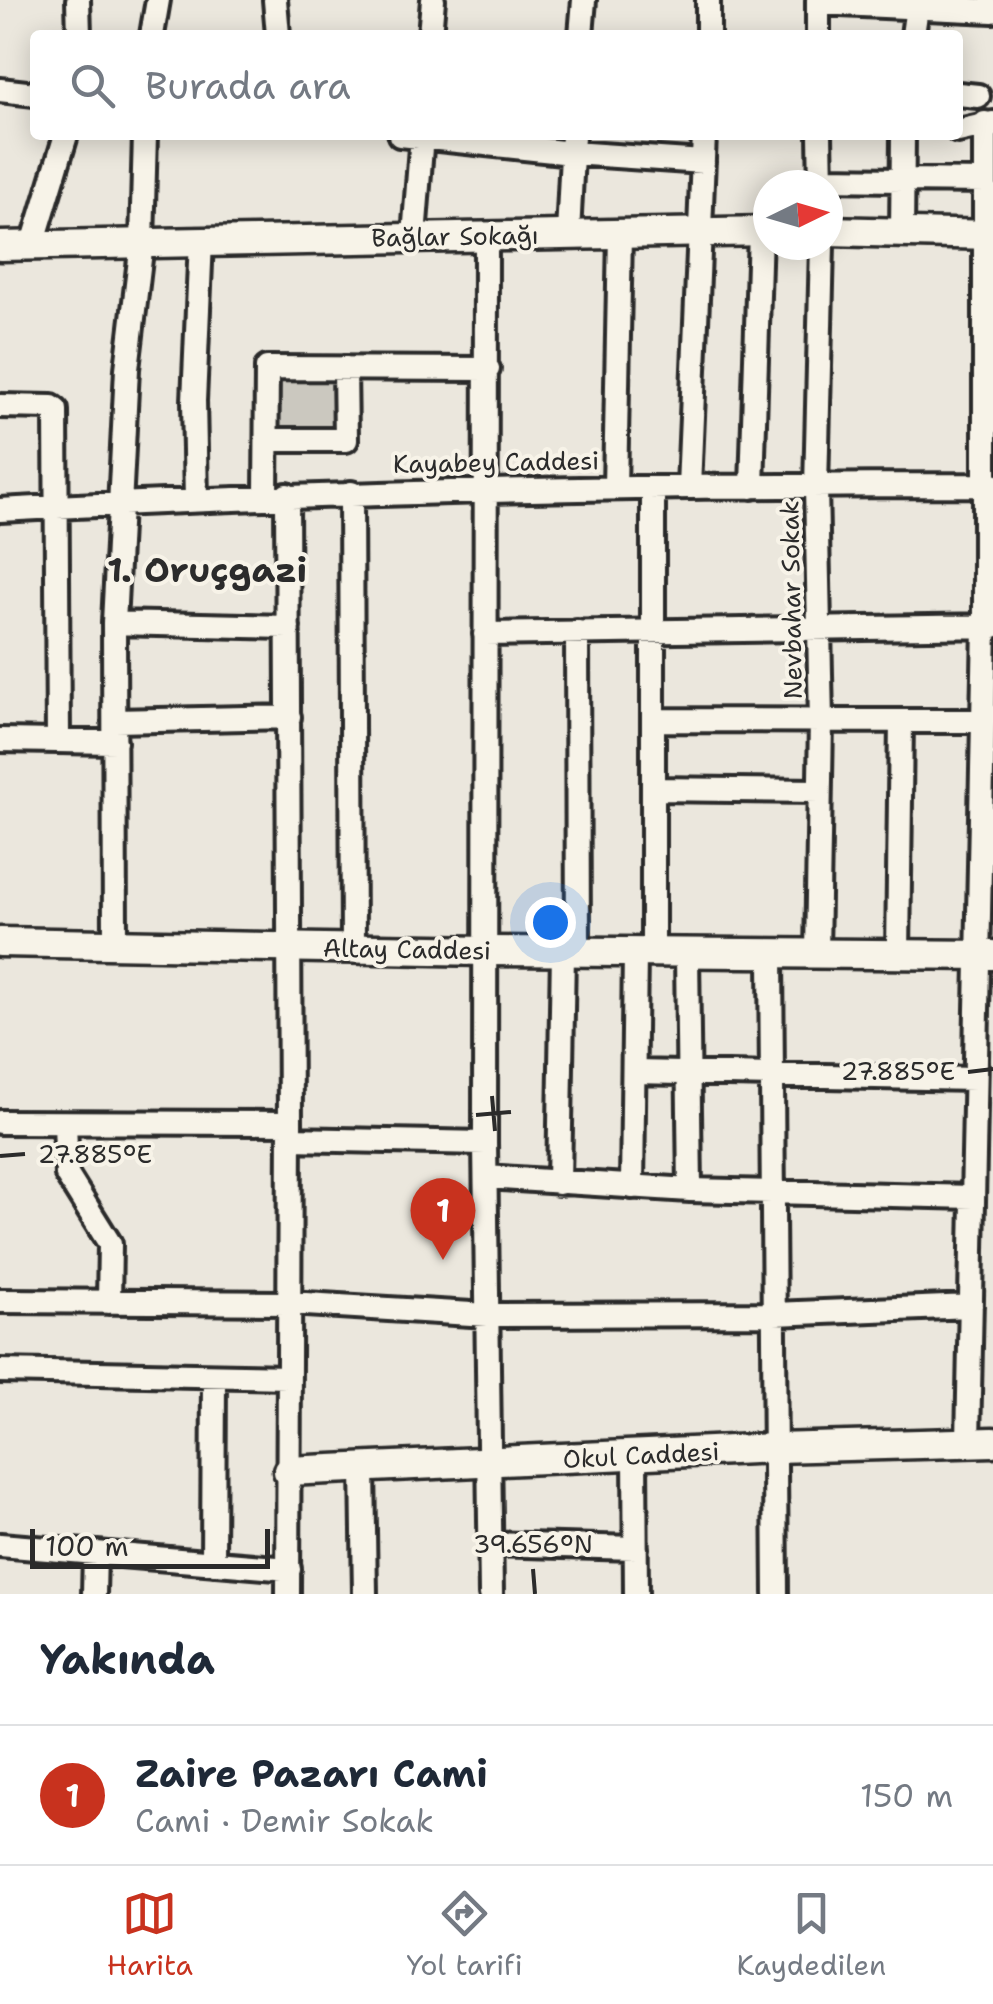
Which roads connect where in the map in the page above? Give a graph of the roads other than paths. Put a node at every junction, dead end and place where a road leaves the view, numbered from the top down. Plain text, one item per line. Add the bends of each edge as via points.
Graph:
1 (78, 0) edge
2 (158, 0) edge
3 (275, 0) edge
4 (433, 0) edge
5 (584, 0) edge
6 (708, 0) edge
7 (818, 2) edge
8 (917, 4) edge
9 (980, 7) edge
10 (79, 30) edge
11 (153, 30) edge
12 (278, 30) edge
13 (430, 30) edge
14 (581, 30) edge
15 (708, 30) edge
16 (818, 30) edge
17 (914, 30) edge
18 (0, 90) edge
19 (30, 93) edge
20 (989, 123) edge
21 (963, 131) edge
22 (64, 140) edge
23 (145, 140) edge
24 (415, 140) edge
25 (494, 140) edge
26 (704, 140) edge
27 (820, 140) edge
28 (903, 140) edge
29 (573, 144) edge
30 (704, 162) junction
31 (821, 170) edge
32 (902, 180) junction
33 (843, 181) edge
34 (985, 181) junction
35 (753, 231) edge
36 (843, 231) edge
37 (699, 232) junction
38 (902, 233) junction
39 (568, 234) junction
40 (620, 234) junction
41 (989, 235) edge
42 (414, 236) junction
43 (486, 236) junction
44 (201, 240) junction
45 (142, 242) junction
46 (33, 244) junction
47 (0, 246) edge
48 (763, 260) edge
49 (822, 260) edge
50 (989, 332) edge
51 (346, 368) junction
52 (488, 369) junction
53 (0, 406) edge
54 (989, 411) edge
55 (266, 440) junction
56 (989, 485) edge
57 (752, 487) junction
58 (816, 487) junction
59 (615, 488) junction
60 (653, 488) junction
61 (689, 488) junction
62 (488, 489) junction
63 (351, 493) junction
64 (276, 496) junction
65 (196, 500) junction
66 (118, 505) junction
67 (58, 507) junction
68 (0, 510) edge
69 (114, 623) junction
70 (989, 626) edge
71 (288, 627) junction
72 (820, 629) junction
73 (653, 631) junction
74 (577, 632) junction
75 (485, 634) junction
76 (289, 717) junction
77 (653, 720) junction
78 (821, 720) junction
79 (901, 721) junction
80 (982, 721) junction
81 (116, 731) junction
82 (0, 740) edge
83 (58, 740) junction
84 (653, 789) junction
85 (819, 791) junction
86 (0, 942) edge
87 (115, 943) junction
88 (290, 946) junction
89 (353, 947) junction
90 (486, 951) junction
91 (570, 952) junction
92 (644, 953) junction
93 (686, 954) junction
94 (771, 954) junction
95 (817, 954) junction
96 (898, 954) junction
97 (985, 955) edge
98 (634, 1072) junction
99 (688, 1072) junction
100 (772, 1074) junction
101 (975, 1079) junction
102 (0, 1122) edge
103 (65, 1122) junction
104 (290, 1131) junction
105 (485, 1143) junction
106 (486, 1176) junction
107 (559, 1182) junction
108 (632, 1187) junction
109 (690, 1190) junction
110 (774, 1193) junction
111 (973, 1198) junction
112 (982, 1244) edge
113 (0, 1301) edge
114 (109, 1302) junction
115 (289, 1303) junction
116 (971, 1306) junction
117 (774, 1314) junction
118 (488, 1315) junction
119 (0, 1372) edge
120 (214, 1376) junction
121 (288, 1377) junction
122 (981, 1442) edge
123 (775, 1448) junction
124 (635, 1456) junction
125 (489, 1463) junction
126 (363, 1468) junction
127 (288, 1471) junction
128 (490, 1544) junction
129 (0, 1545) edge
130 (636, 1548) junction
131 (95, 1553) junction
132 (213, 1563) junction
133 (289, 1569) junction
134 (94, 1594) edge
135 (288, 1594) edge
136 (365, 1594) edge
137 (491, 1594) edge
138 (636, 1594) edge
139 (776, 1594) edge

1 - 10 street
2 - 11 street
3 - 12 street
4 - 13 street
5 - 14 street
6 - 15 street
7 - 8 street
7 - 16 street
8 - 9 street
8 - 17 street
18 - 19 street
20 - 21 street
20 - 34 street
22 - 46 street
23 - 45 street
24 - 42 street
25 - 29 street
26 - 30 street
27 - 31 street
28 - 32 street
29 - 30 street
29 - 39 street
30 - 37 street
32 - 33 street
32 - 34 street
32 - 38 street
34 - 41 street
35 - 37 main road, Bağlar Sokağı
36 - 38 main road
37 - 40 main road, Bağlar Sokağı
37 - 61 street
38 - 41 main road
39 - 40 main road, Bağlar Sokağı
39 - 43 main road, Bağlar Sokağı
40 - 59 street
41 - 50 street
42 - 43 main road, Bağlar Sokağı
42 - 44 main road, Bağlar Sokağı
43 - 52 street
44 - 45 main road, Bağlar Sokağı
44 - 65 street
45 - 46 main road, Bağlar Sokağı
45 - 66 street
46 - 47 main road, Bağlar Sokağı
48 - 57 street
49 - 58 street, Nevbahar Sokak
50 - 54 street
51 - 52 street
51 - 55 street via 268,368
51 - 55 street via 346,440
52 - 62 street
53 - 67 street via 56,410
54 - 56 street
55 - 64 street
56 - 58 street, Kayabey Caddesi
56 - 70 street
57 - 58 street, Kayabey Caddesi
57 - 61 street, Kayabey Caddesi
58 - 72 street, Nevbahar Sokak
59 - 60 street, Kayabey Caddesi
59 - 62 street, Kayabey Caddesi
60 - 61 street, Kayabey Caddesi
60 - 73 street
62 - 63 street, Kayabey Caddesi
62 - 75 street
63 - 64 street, Kayabey Caddesi
63 - 89 street
64 - 65 street, Kayabey Caddesi
64 - 71 street
65 - 66 street, Kayabey Caddesi
66 - 67 street, Kayabey Caddesi
66 - 69 street
67 - 68 street, Kayabey Caddesi
67 - 83 street
69 - 71 street
69 - 81 street
70 - 72 street
70 - 80 street
71 - 76 street
72 - 73 street
72 - 78 street, Nevbahar Sokak
73 - 74 street
73 - 77 street
74 - 75 street
74 - 91 street
75 - 90 street
76 - 81 street
76 - 88 street
77 - 78 street
77 - 84 street
78 - 79 street
78 - 85 street, Nevbahar Sokak
79 - 80 street
79 - 96 street
80 - 97 street
81 - 83 street
81 - 87 street
82 - 83 street
84 - 85 street
84 - 92 street
85 - 95 street, Nevbahar Sokak
86 - 87 main road, Altay Caddesi
87 - 88 main road, Altay Caddesi
88 - 89 main road, Altay Caddesi
88 - 104 street
89 - 90 main road, Altay Caddesi
90 - 91 main road, Altay Caddesi
90 - 105 street
91 - 92 main road, Altay Caddesi
91 - 107 street
92 - 93 main road, Altay Caddesi
92 - 98 street
93 - 94 main road, Altay Caddesi
93 - 99 street
94 - 95 main road, Altay Caddesi
94 - 100 street
95 - 96 main road, Altay Caddesi
96 - 97 main road, Altay Caddesi
97 - 101 street
98 - 99 street
98 - 108 street
99 - 100 street
99 - 109 street
100 - 101 street
100 - 110 street
101 - 111 street
102 - 103 street
103 - 104 street
103 - 114 street via 67,1174 110,1244
104 - 105 street
104 - 115 street
105 - 106 street
106 - 107 street
106 - 118 street
107 - 108 street
108 - 109 street
109 - 110 street
110 - 111 street
110 - 117 street
111 - 112 street
112 - 116 street
113 - 114 street
114 - 115 street
115 - 118 street
115 - 121 street
116 - 117 street
116 - 122 street
117 - 118 street
117 - 123 street
118 - 125 street
119 - 120 street
120 - 121 street
120 - 132 street
121 - 127 street
122 - 123 main road, Okul Caddesi
123 - 124 main road, Okul Caddesi
123 - 139 street
124 - 125 main road, Okul Caddesi
124 - 130 street
125 - 126 main road, Okul Caddesi
125 - 128 street
126 - 127 main road, Okul Caddesi
126 - 136 street
127 - 133 street
128 - 130 street
128 - 137 street
129 - 131 street
130 - 138 street
131 - 132 street
131 - 134 street
132 - 133 street
133 - 135 street

